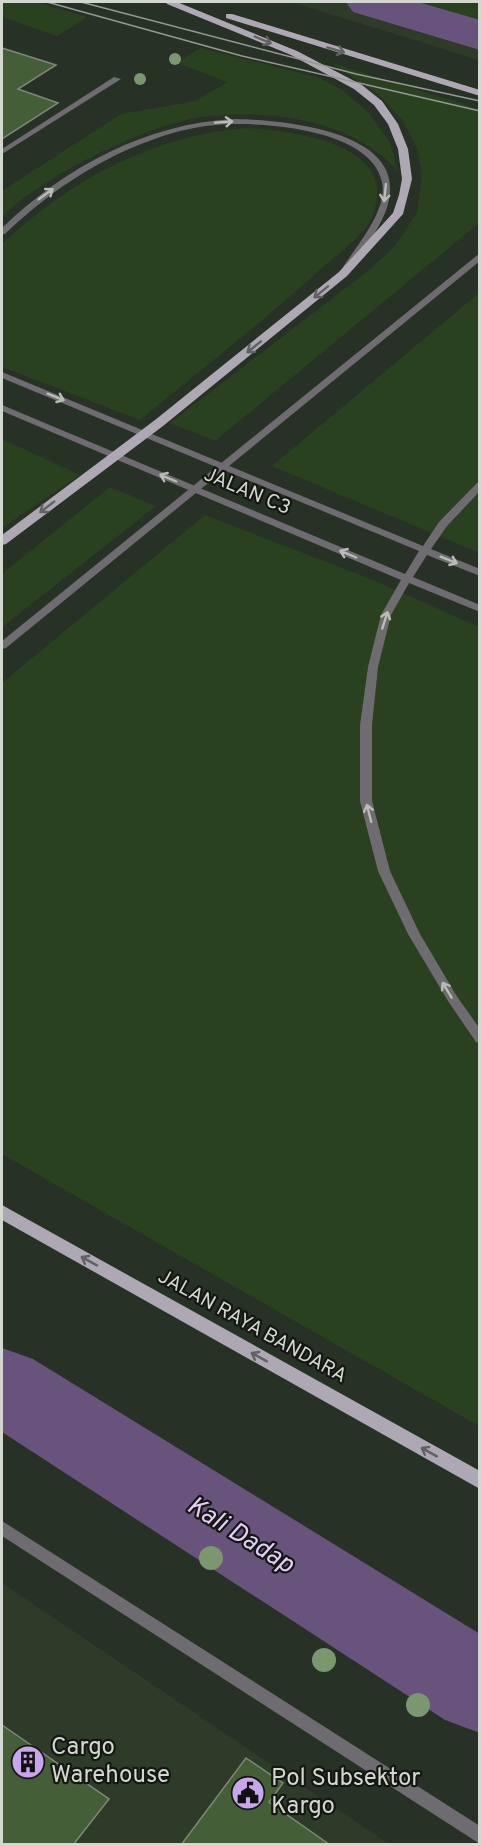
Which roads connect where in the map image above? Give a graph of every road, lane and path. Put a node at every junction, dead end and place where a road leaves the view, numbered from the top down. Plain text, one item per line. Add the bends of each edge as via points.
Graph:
1 (170, 2) edge
2 (180, 2) edge
3 (117, 79) dead end
4 (480, 93) edge
5 (2, 152) edge
6 (2, 232) edge
7 (480, 255) edge
8 (344, 274) junction
9 (2, 375) edge
10 (2, 408) edge
11 (480, 485) edge
12 (2, 541) edge
13 (480, 573) edge
14 (480, 609) edge
15 (2, 646) edge
16 (480, 1039) edge
17 (2, 1212) edge
18 (480, 1481) edge
19 (2, 1528) edge
20 (480, 1836) edge

1 -> 8 main road via 329,71 358,87 393,123 403,149 407,179 398,214
2 -> 4 main road
3 - 5 street
6 -> 8 street via 19,214 65,180 142,141 217,122 274,123 337,137 368,154 382,169 385,201
7 - 15 street
8 -> 12 main road via 159,423
9 -> 13 street, JALAN C3
14 -> 10 street, JALAN C3
16 -> 11 street via 414,934 384,872 366,801 366,725 373,667 386,615 443,524
18 -> 17 main road, JALAN RAYA BANDARA
19 - 20 street

